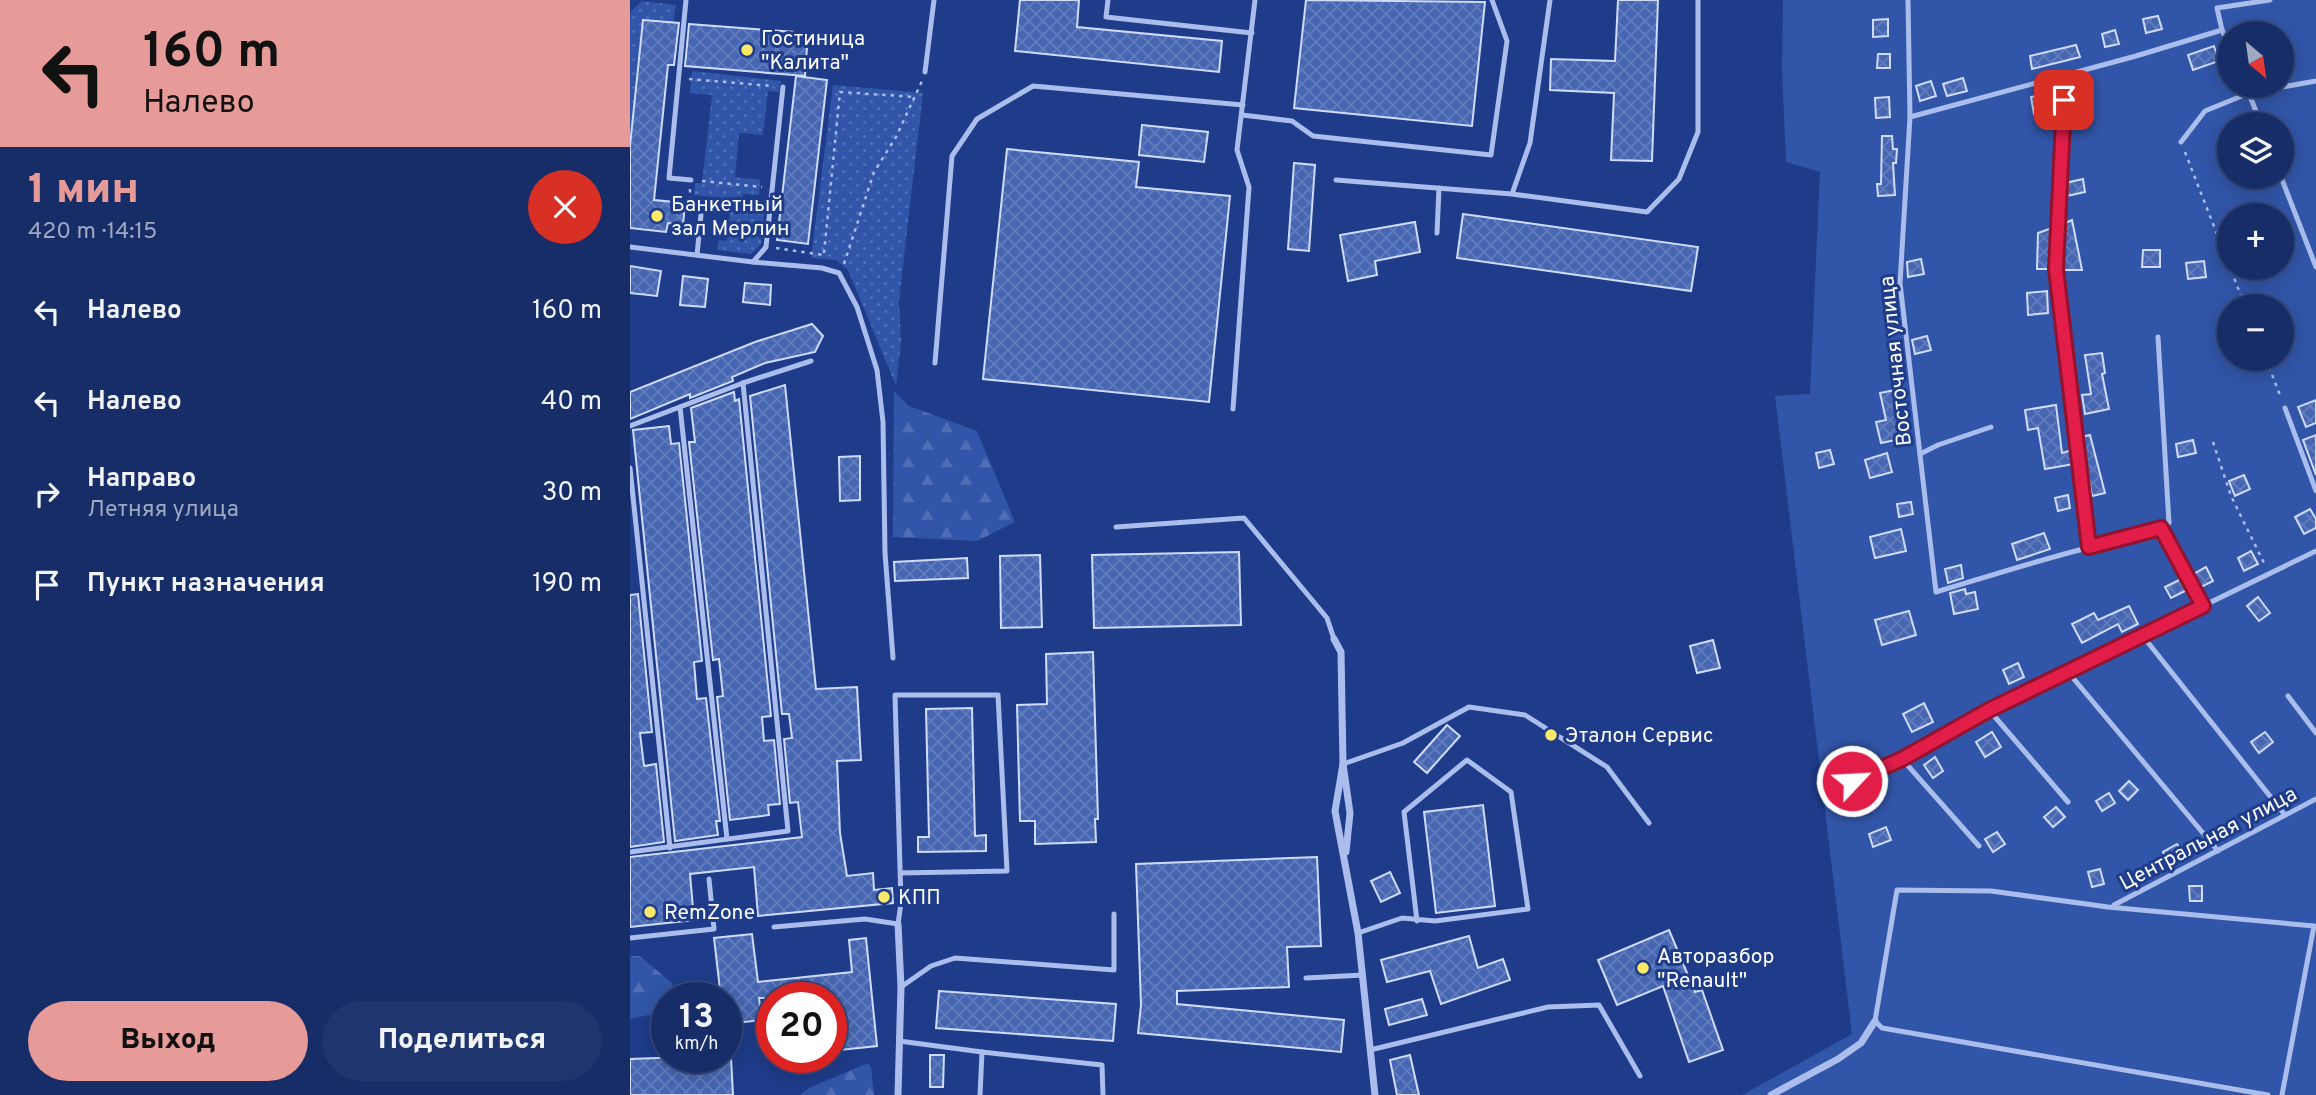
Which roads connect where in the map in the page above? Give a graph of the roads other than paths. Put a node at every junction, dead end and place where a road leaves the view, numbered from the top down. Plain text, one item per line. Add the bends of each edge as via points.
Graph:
1 (686, 0) edge
2 (934, 0) edge
3 (1108, 0) edge
4 (1255, 0) edge
5 (1492, 0) edge
6 (1550, 0) edge
7 (1698, 0) edge
8 (1908, 0) edge
9 (2270, 0) edge
10 (2220, 21) edge
11 (2217, 31) edge
12 (1252, 33) junction
13 (925, 72) road end
14 (2066, 75) junction
15 (2316, 81) edge
16 (2294, 85) edge
17 (783, 87) road end
18 (2237, 98) edge
19 (1243, 106) junction
20 (1242, 115) junction
21 (1910, 117) junction
22 (2181, 142) road end
23 (691, 180) road end
24 (1335, 180) dead end
25 (1439, 188) junction
26 (2286, 189) edge
27 (1512, 194) junction
28 (701, 215) road end
29 (1437, 233) dead end
30 (630, 247) edge
31 (697, 255) junction
32 (753, 262) junction
33 (2316, 267) edge
34 (2158, 337) dead end
35 (811, 361) dead end
36 (935, 363) dead end
37 (743, 383) junction
38 (680, 407) junction
39 (2286, 408) road end
40 (1233, 409) dead end
41 (630, 426) edge
42 (1991, 427) dead end
43 (1920, 454) junction
44 (630, 468) edge
45 (2316, 491) edge
46 (1116, 527) dead end
47 (2161, 528) junction
48 (2089, 547) junction
49 (2316, 551) edge
50 (2203, 606) junction
51 (2142, 635) junction
52 (1334, 639) joint
53 (893, 658) dead end
54 (2068, 672) junction
55 (2288, 696) dead end
56 (1989, 710) junction
57 (2316, 733) edge
58 (1902, 759) junction
59 (1343, 764) junction
60 (1852, 781) dead end
61 (2316, 799) edge
62 (2068, 802) dead end
63 (2285, 815) junction
64 (1648, 823) dead end
65 (727, 839) junction
66 (1979, 846) dead end
67 (670, 848) junction
68 (2218, 851) junction
69 (630, 852) edge
70 (1345, 864) junction
71 (900, 873) junction
72 (709, 879) dead end
73 (2114, 905) dead end
74 (1114, 914) dead end
75 (1417, 921) junction
76 (898, 923) junction
77 (774, 927) dead end
78 (1358, 933) junction
79 (630, 938) edge
80 (1363, 975) junction
81 (1306, 978) dead end
82 (901, 987) junction
83 (1875, 1021) junction
84 (899, 1041) junction
85 (1370, 1050) junction
86 (982, 1052) junction
87 (1640, 1076) dead end
88 (898, 1095) edge
89 (980, 1095) edge
90 (1103, 1095) edge
91 (1375, 1095) edge
92 (1771, 1095) edge
93 (2268, 1095) edge
94 (2282, 1095) edge

1 - 23 lane via 669,178
2 - 13 lane
3 - 12 lane via 1106,17
4 - 12 lane
5 - 20 lane via 1507,41 1491,155 1312,136 1292,121
6 - 27 lane via 1530,143
7 - 27 lane via 1698,132 1679,179 1647,212
8 - 21 lane, Восточная улица
9 - 10 lane via 2217,8
11 - 14 lane
12 - 19 lane
14 - 21 lane
14 - 48 lane via 2056,269
15 - 16 lane
17 - 32 lane via 766,247
18 - 22 lane via 2205,111
19 - 20 lane
19 - 36 lane via 1033,86 976,119 952,156
20 - 40 lane via 1237,150 1249,187
21 - 43 lane, Восточная улица via 1900,283
24 - 25 lane
25 - 27 lane
25 - 29 lane
26 - 33 lane
28 - 31 lane
30 - 31 lane
31 - 32 lane
32 - 53 lane via 839,273 857,307 877,370 883,422 885,553
34 - 47 lane via 2169,523
35 - 37 lane
37 - 38 lane
37 - 65 lane via 788,831
38 - 41 lane
38 - 65 lane
39 - 45 lane
42 - 43 lane
43 - 48 lane, Восточная улица via 1936,592
44 - 67 lane
46 - 52 lane via 1244,518 1327,618
47 - 48 lane
47 - 50 lane
49 - 50 lane
50 - 51 lane
51 - 54 lane
51 - 63 lane
52 - 59 street via 1341,652
54 - 56 lane
54 - 68 lane
55 - 57 lane
56 - 58 lane
56 - 62 lane
58 - 60 lane
58 - 66 lane
59 - 64 lane via 1403,743 1469,708 1525,715 1607,767
59 - 70 street via 1350,813
59 - 70 street via 1335,811
61 - 63 lane, Центральная улица
63 - 68 lane, Центральная улица
65 - 67 lane
67 - 69 lane
68 - 73 lane, Центральная улица
70 - 78 street
71 - 71 lane via 895,695 999,695 1007,871
71 - 76 lane
72 - 79 lane via 714,929
74 - 82 lane via 1114,970 955,958 932,966
75 - 75 lane via 1528,909 1510,792 1467,760 1404,812
75 - 78 lane via 1402,918
76 - 77 lane via 864,919
76 - 82 street
78 - 80 street
80 - 81 lane
80 - 85 street
82 - 84 street
83 - 92 street via 1860,1043 1838,1059
83 - 93 lane via 1882,1028
83 - 94 lane via 1897,890 1991,891 2314,926
84 - 86 lane
84 - 88 street
85 - 87 lane via 1548,1007 1599,1004
85 - 91 street
86 - 89 lane
86 - 90 lane via 1102,1065

